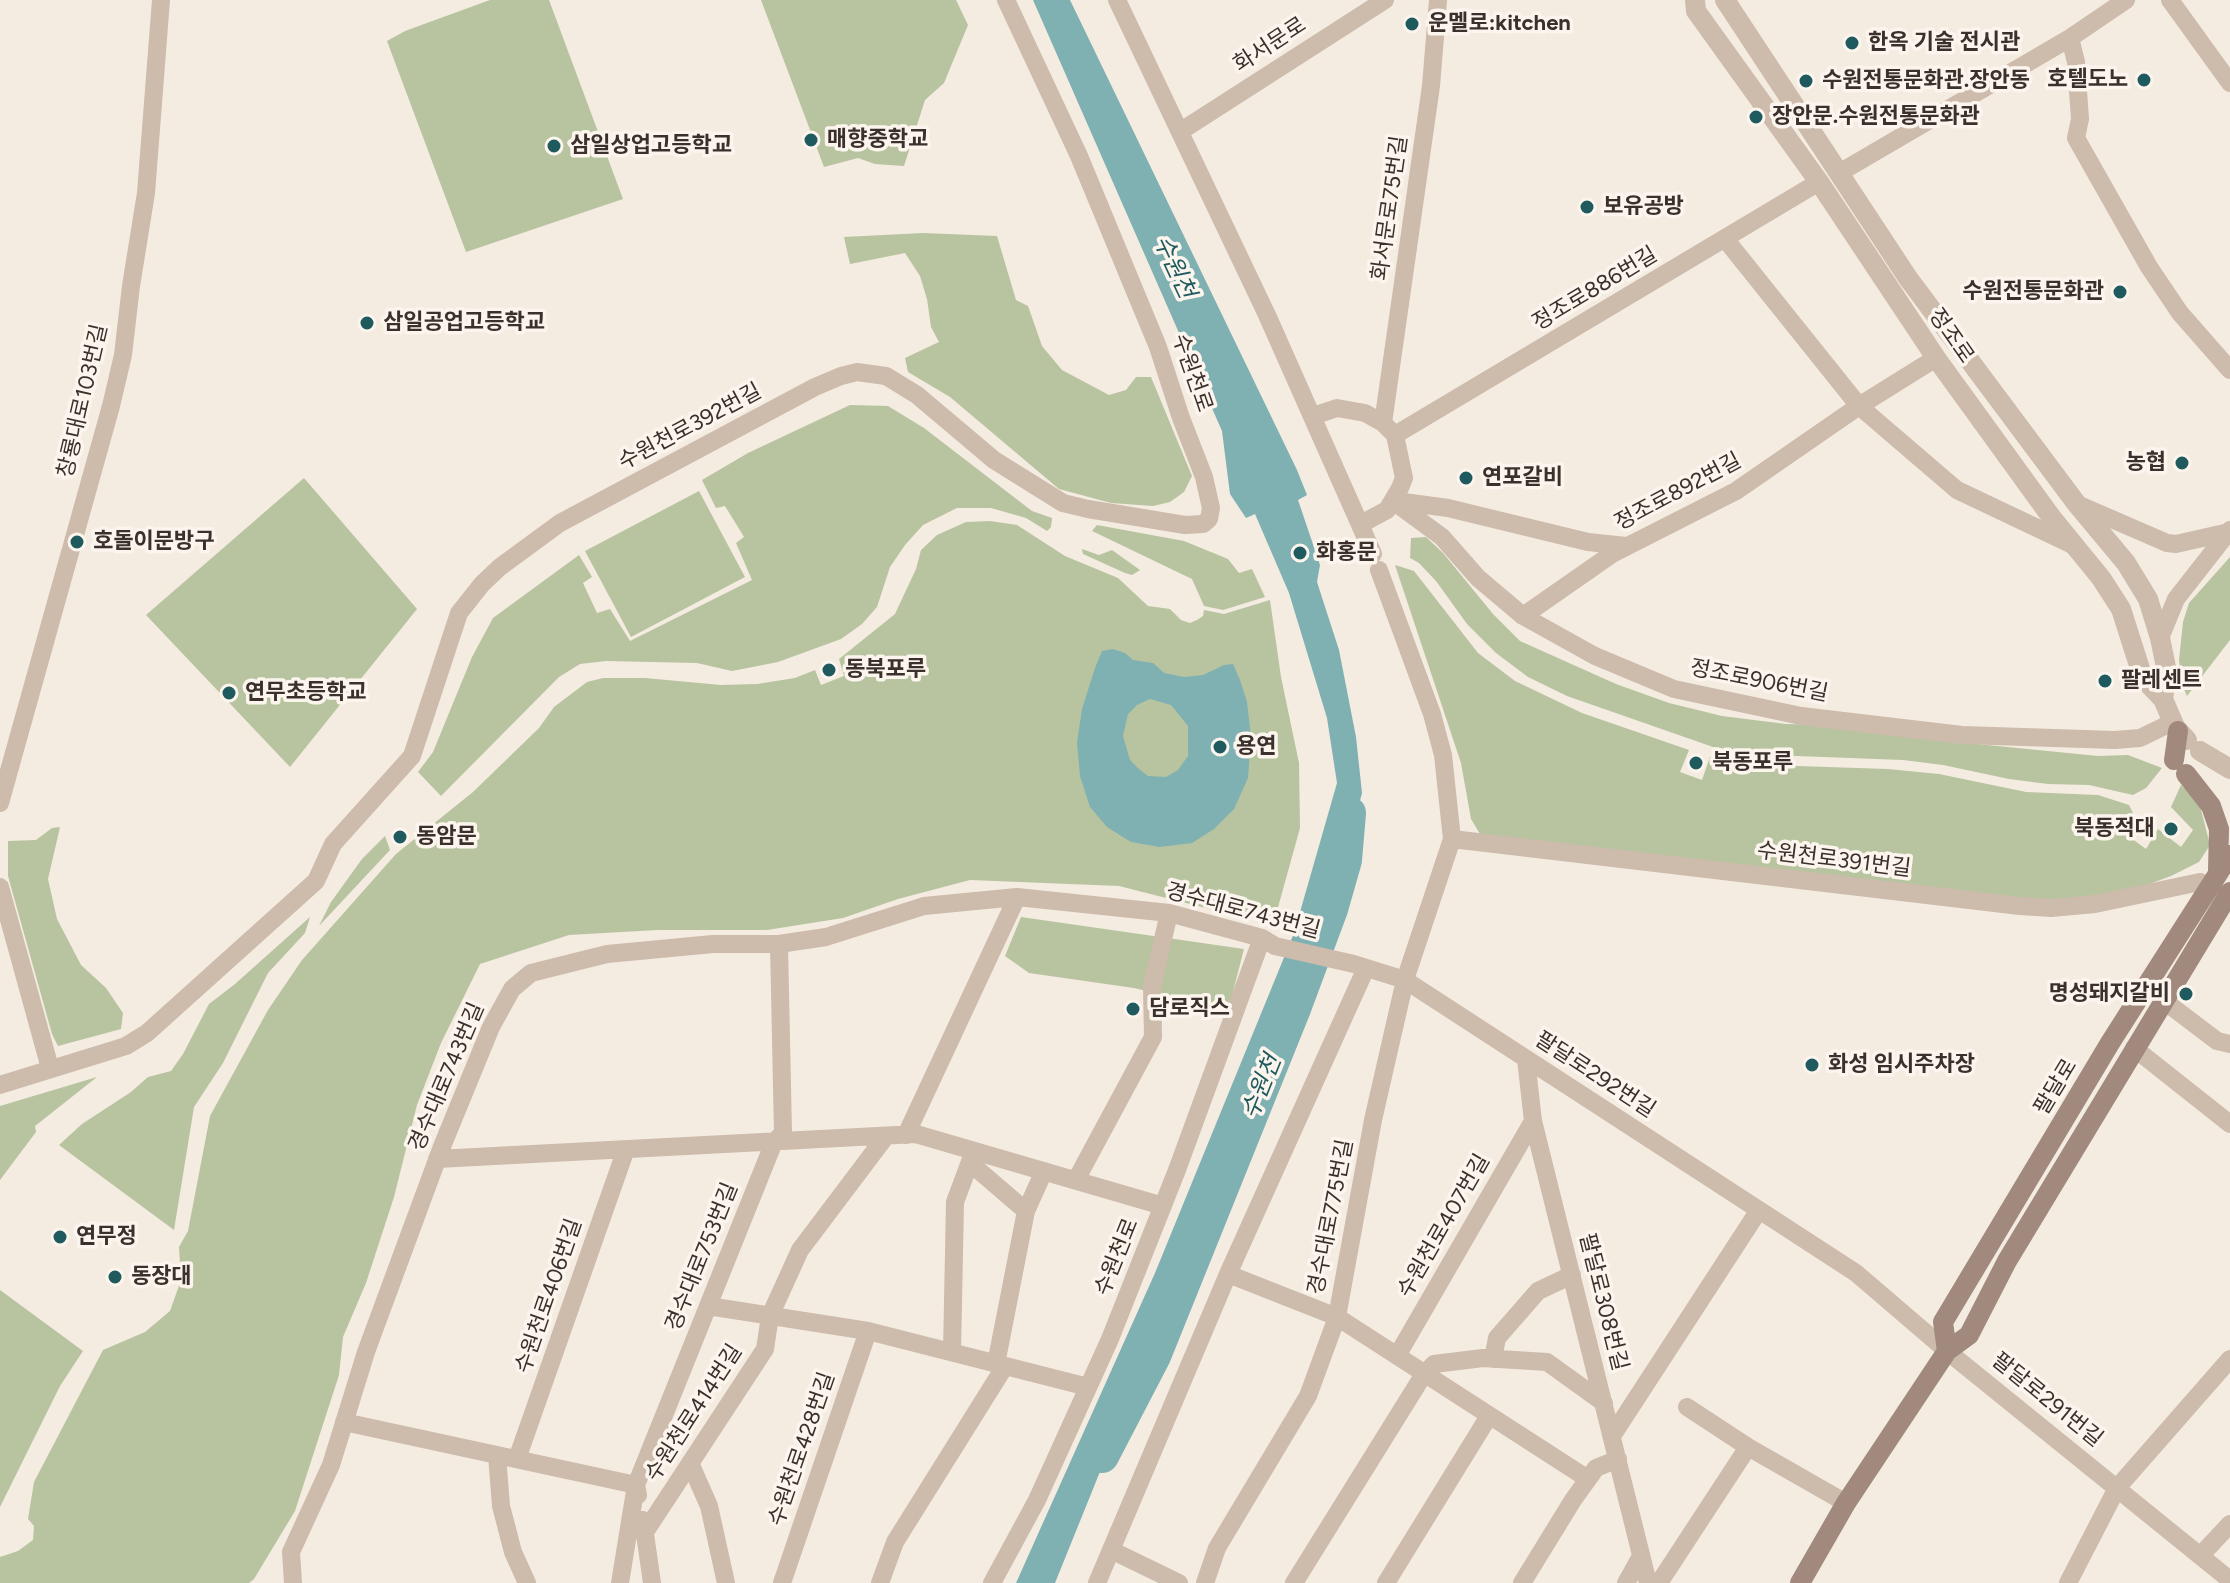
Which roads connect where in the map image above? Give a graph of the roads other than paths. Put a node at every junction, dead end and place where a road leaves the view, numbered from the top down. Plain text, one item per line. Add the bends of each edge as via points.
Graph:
1 (161, 0) edge
2 (1006, 0) edge
3 (1117, 0) edge
4 (1385, 0) edge
5 (1438, 0) edge
6 (1695, 0) edge
7 (1725, 0) edge
8 (2126, 0) edge
9 (2170, 0) edge
10 (2070, 38) junction
11 (2230, 83) edge
12 (1181, 131) junction
13 (1839, 173) junction
14 (1819, 182) junction
15 (1726, 240) junction
16 (1936, 358) junction
17 (2230, 370) edge
18 (1859, 406) junction
19 (1313, 416) junction
20 (1389, 429) junction
21 (1393, 501) junction
22 (2076, 503) junction
23 (1088, 509) joint
24 (1361, 524) junction
25 (2230, 531) edge
26 (1627, 546) junction
27 (2075, 547) junction
28 (1523, 616) junction
29 (2160, 638) junction
30 (2163, 699) junction
31 (2185, 736) junction
32 (2230, 769) edge
33 (0, 803) edge
34 (1452, 839) junction
35 (2219, 871) edge
36 (0, 887) edge
37 (2230, 892) edge
38 (1017, 897) junction
39 (1169, 913) junction
40 (1268, 942) junction
41 (779, 944) junction
42 (1360, 966) junction
43 (1405, 980) junction
44 (2163, 1000) junction
45 (2230, 1044) edge
46 (2134, 1048) junction
47 (1526, 1059) junction
48 (50, 1068) junction
49 (0, 1085) edge
50 (1533, 1121) junction
51 (2230, 1124) edge
52 (906, 1135) junction
53 (886, 1136) junction
54 (774, 1142) junction
55 (626, 1149) junction
56 (972, 1157) junction
57 (437, 1159) junction
58 (1044, 1171) junction
59 (1076, 1180) junction
60 (1163, 1206) junction
61 (1759, 1210) junction
62 (1026, 1211) junction
63 (1228, 1274) junction
64 (1572, 1275) junction
65 (708, 1306) junction
66 (770, 1316) junction
67 (1337, 1317) junction
68 (868, 1331) junction
69 (1947, 1351) junction
70 (952, 1352) junction
71 (1397, 1356) junction
72 (1493, 1359) junction
73 (2230, 1359) edge
74 (1000, 1365) junction
75 (1424, 1374) junction
76 (1088, 1387) junction
77 (1604, 1403) junction
78 (1687, 1407) dead end
79 (1489, 1416) junction
80 (344, 1422) junction
81 (1612, 1436) junction
82 (1748, 1447) junction
83 (497, 1455) junction
84 (517, 1459) junction
85 (1618, 1459) junction
86 (690, 1463) junction
87 (1588, 1479) junction
88 (636, 1485) junction
89 (2117, 1488) junction
90 (1846, 1503) junction
91 (2230, 1524) edge
92 (645, 1532) junction
93 (1111, 1550) junction
94 (2201, 1555) junction
95 (1641, 1556) junction
96 (2230, 1580) edge
97 (293, 1583) edge
98 (527, 1583) edge
99 (620, 1583) edge
100 (652, 1583) edge
101 (726, 1583) edge
102 (782, 1583) edge
103 (880, 1583) edge
104 (992, 1583) edge
105 (1097, 1583) edge
106 (1179, 1583) edge
107 (1205, 1583) edge
108 (1294, 1583) edge
109 (1386, 1583) edge
110 (1522, 1583) edge
111 (1626, 1583) edge
112 (1648, 1583) edge
113 (1659, 1583) edge
114 (1800, 1583) edge
115 (2068, 1583) edge

1 - 33 street, 창룡대로103번길 via 146,193 123,355
2 - 23 street, 수원천로 via 1079,156 1158,347 1211,508 1209,519 1195,526
3 - 12 street
4 - 12 street, 화서문로
5 - 20 street, 화서문로75번길
6 - 14 street, 정조로 via 1696,11
7 - 13 street, 정조로
8 - 10 street
9 - 11 street
10 - 13 street
10 - 17 street via 2080,119 2076,138 2149,267 2180,313
12 - 19 street
13 - 22 street, 정조로 via 1908,278
14 - 15 street, 정조로886번길
14 - 16 street, 정조로
15 - 18 street
15 - 20 street, 정조로886번길
16 - 18 street, 정조로892번길
16 - 27 street, 정조로
18 - 26 street, 정조로892번길 via 1736,491
18 - 27 street via 1957,490
19 - 20 street via 1337,408 1365,413
19 - 24 street
20 - 21 street, 화서문로75번길 via 1404,478
21 - 24 street
21 - 26 street
21 - 28 street, 정조로906번길 via 1442,537 1478,578
22 - 25 street via 2167,543
22 - 29 street, 정조로 via 2126,563 2148,599
23 - 48 street, 수원천로392번길 via 1063,503 994,460 900,383 873,373 841,376 560,523 500,567 459,613 412,756 333,844 316,881 147,1033 126,1046
24 - 34 street via 1432,714 1443,755
25 - 29 street via 2176,599
26 - 28 street, 정조로892번길
27 - 30 street, 정조로 via 2121,609 2143,678
28 - 31 street, 정조로906번길 via 1595,656 1674,689 1801,716 1962,735 2115,740
29 - 30 street, 정조로 via 2167,672
30 - 31 street, 정조로
31 - 32 street
31 - 35 main road via 2180,767 2211,806 2219,829
34 - 35 street, 수원천로391번길 via 2051,908 2200,882
34 - 43 street, 경수대로775번길
35 - 69 main road, 팔달로 via 1943,1322
36 - 48 street
37 - 44 main road
38 - 39 street, 경수대로743번길
38 - 41 street, 경수대로743번길 via 924,906 826,937
38 - 52 street
39 - 40 street, 경수대로743번길
39 - 59 street via 1152,987 1153,1037
40 - 42 street, 경수대로743번길
40 - 60 street, 수원천로
41 - 54 street, 경수대로753번길 via 783,1133
41 - 57 street, 경수대로743번길 via 607,954 531,973 512,989 491,1027
42 - 43 street, 경수대로743번길
42 - 63 street
43 - 47 street, 팔달로292번길
43 - 67 street, 경수대로775번길
44 - 45 street via 2217,1041
44 - 46 main road
46 - 51 street
46 - 69 main road via 1969,1335
47 - 50 street, 팔달로308번길
47 - 61 street, 팔달로292번길
48 - 49 street
50 - 64 street, 팔달로308번길
50 - 71 street, 수원천로407번길
52 - 53 street
52 - 56 street via 916,1134
53 - 54 street
53 - 66 street via 800,1250
54 - 55 street
54 - 65 street, 경수대로753번길
55 - 57 street
55 - 84 street, 수원천로406번길
56 - 58 street
56 - 62 street
56 - 70 street via 955,1202
57 - 80 street, 경수대로743번길
58 - 59 street
58 - 62 street
59 - 60 street
60 - 76 street, 수원천로
61 - 69 street, 팔달로292번길 via 1856,1273
61 - 81 street
62 - 74 street
63 - 67 street
63 - 93 street
64 - 72 street via 1538,1291 1497,1338
64 - 77 street, 팔달로308번길
65 - 66 street, 수원천로414번길
65 - 88 street, 경수대로753번길
66 - 68 street, 수원천로414번길
66 - 86 street, 수원천로414번길 via 765,1349
67 - 71 street
67 - 107 street, 경수대로775번길 via 1308,1396 1217,1548
68 - 70 street, 수원천로414번길
68 - 102 street, 수원천로428번길
69 - 89 street, 팔달로291번길
69 - 90 main road
70 - 74 street, 수원천로414번길
71 - 75 street
72 - 75 street via 1434,1364
72 - 77 street via 1547,1362
73 - 89 street
74 - 76 street, 수원천로414번길
74 - 103 street via 895,1542
75 - 79 street
75 - 108 street
76 - 104 street, 수원천로
77 - 81 street, 팔달로308번길
78 - 82 street
79 - 87 street
79 - 109 street
80 - 83 street
80 - 97 street, 경수대로743번길 via 331,1465 291,1552
81 - 85 street, 팔달로308번길
82 - 90 street
82 - 113 street
83 - 84 street
83 - 98 street via 501,1506
84 - 88 street
85 - 87 street via 1596,1468
85 - 95 street, 팔달로308번길
86 - 92 street, 수원천로414번길
86 - 101 street via 709,1506
87 - 110 street
88 - 92 street
88 - 99 street, 경수대로753번길
89 - 94 street, 팔달로291번길
89 - 115 street
90 - 114 main road
91 - 94 street
92 - 100 street
93 - 105 street
93 - 106 street
94 - 96 street, 팔달로291번길
95 - 111 street
95 - 112 street, 팔달로308번길

